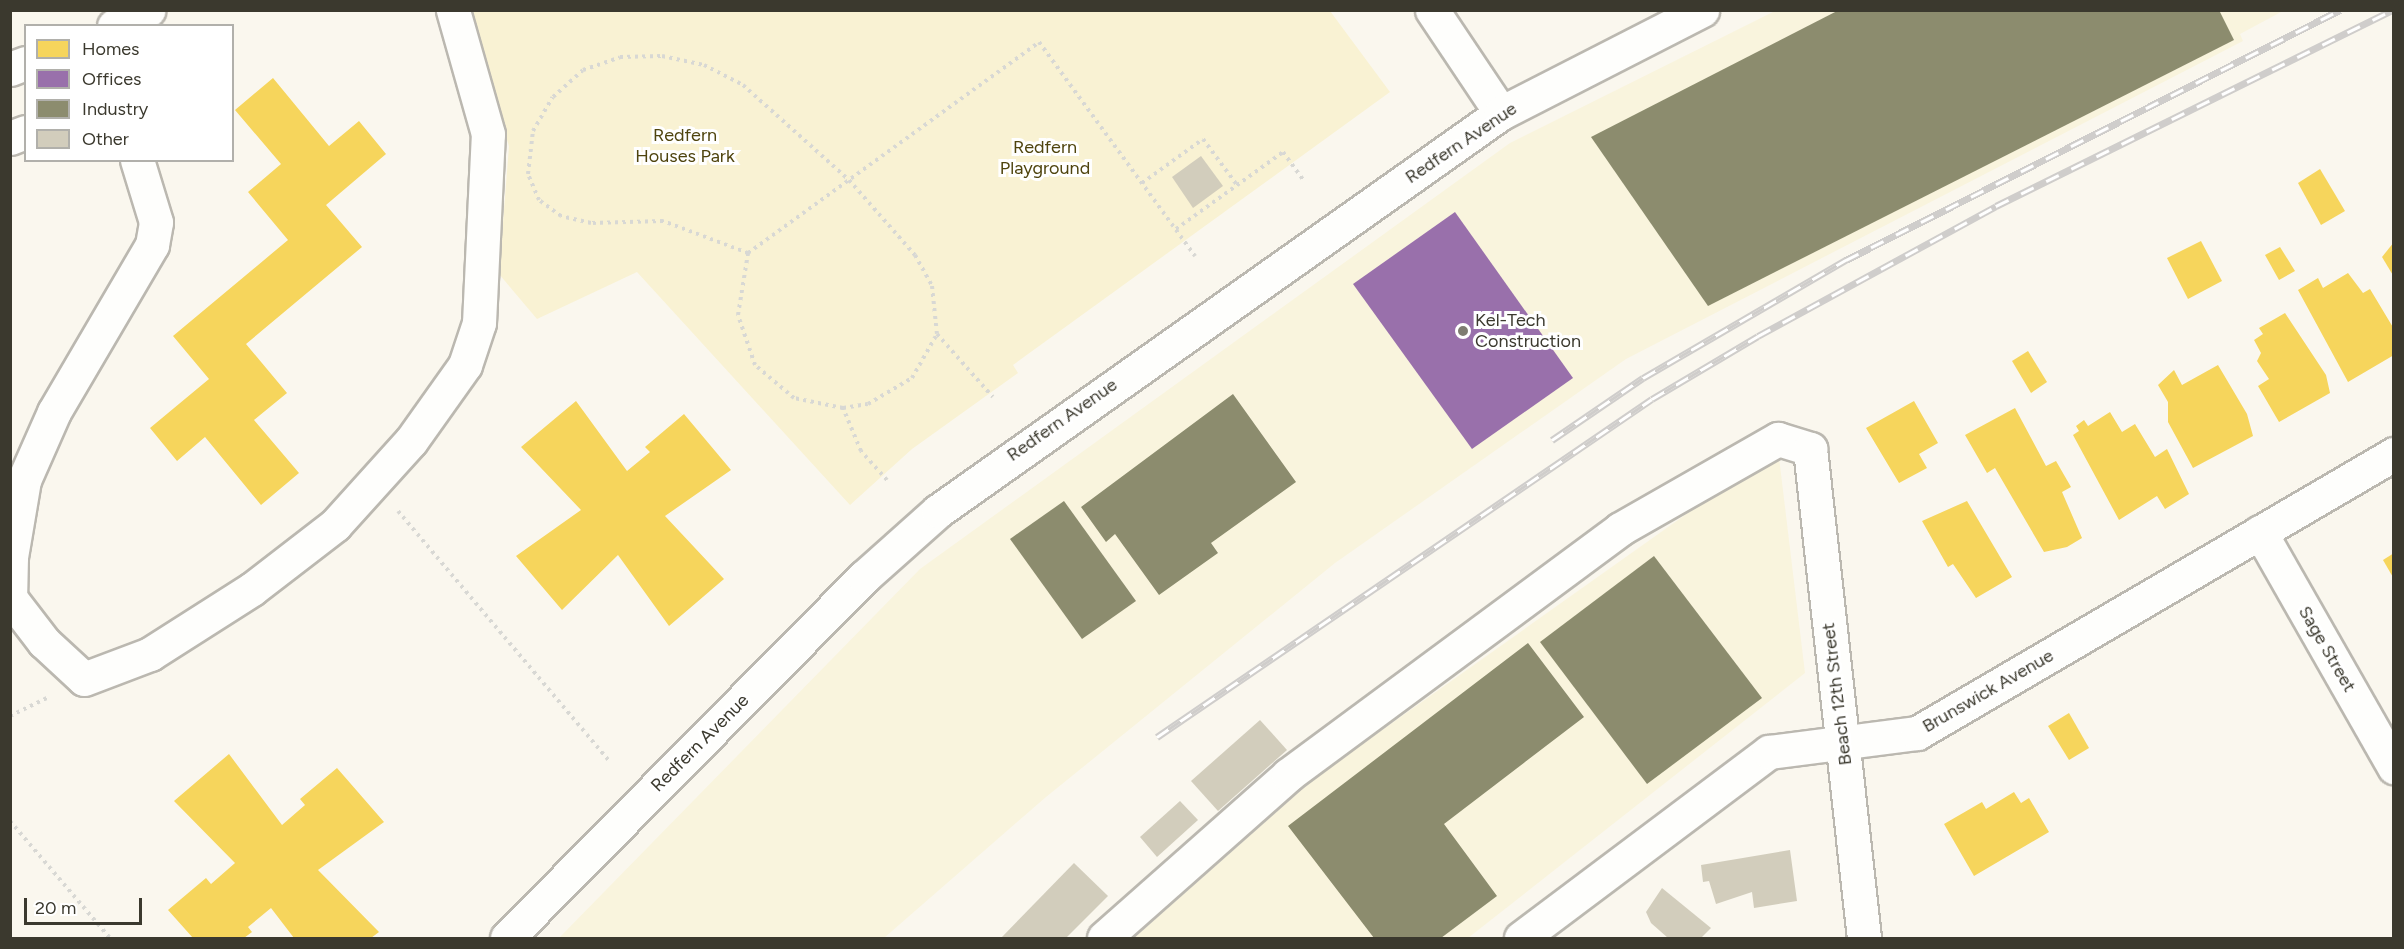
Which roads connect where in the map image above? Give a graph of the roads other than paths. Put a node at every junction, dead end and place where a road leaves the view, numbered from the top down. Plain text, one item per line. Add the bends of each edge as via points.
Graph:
1 (149, 10) edge
2 (453, 10) edge
3 (1432, 10) edge
4 (1702, 10) edge
5 (118, 24) edge
6 (1502, 112) junction
7 (139, 162) edge
8 (2394, 454) edge
9 (2260, 532) junction
10 (11, 600) edge
11 (1843, 742) junction
12 (2394, 767) edge
13 (507, 939) edge
14 (1104, 939) edge
15 (1521, 939) edge
16 (1864, 939) edge

1 - 5 street
2 - 10 street via 488,134 479,322 465,365 375,483 335,525 252,589 150,654 84,679 44,642
3 - 6 street
4 - 6 street, Redfern Avenue
6 - 13 street, Redfern Avenue via 938,511 864,577
7 - 10 street via 156,222 152,245 54,412 24,480 11,557
8 - 9 street, Brunswick Avenue
9 - 11 street, Brunswick Avenue via 1917,733
9 - 12 street, Sage Street
11 - 14 street, Beach 12th Street via 1810,449 1778,439 1620,529 1264,792
11 - 15 street, Brunswick Avenue via 1769,752
11 - 16 street, Beach 12th Street

